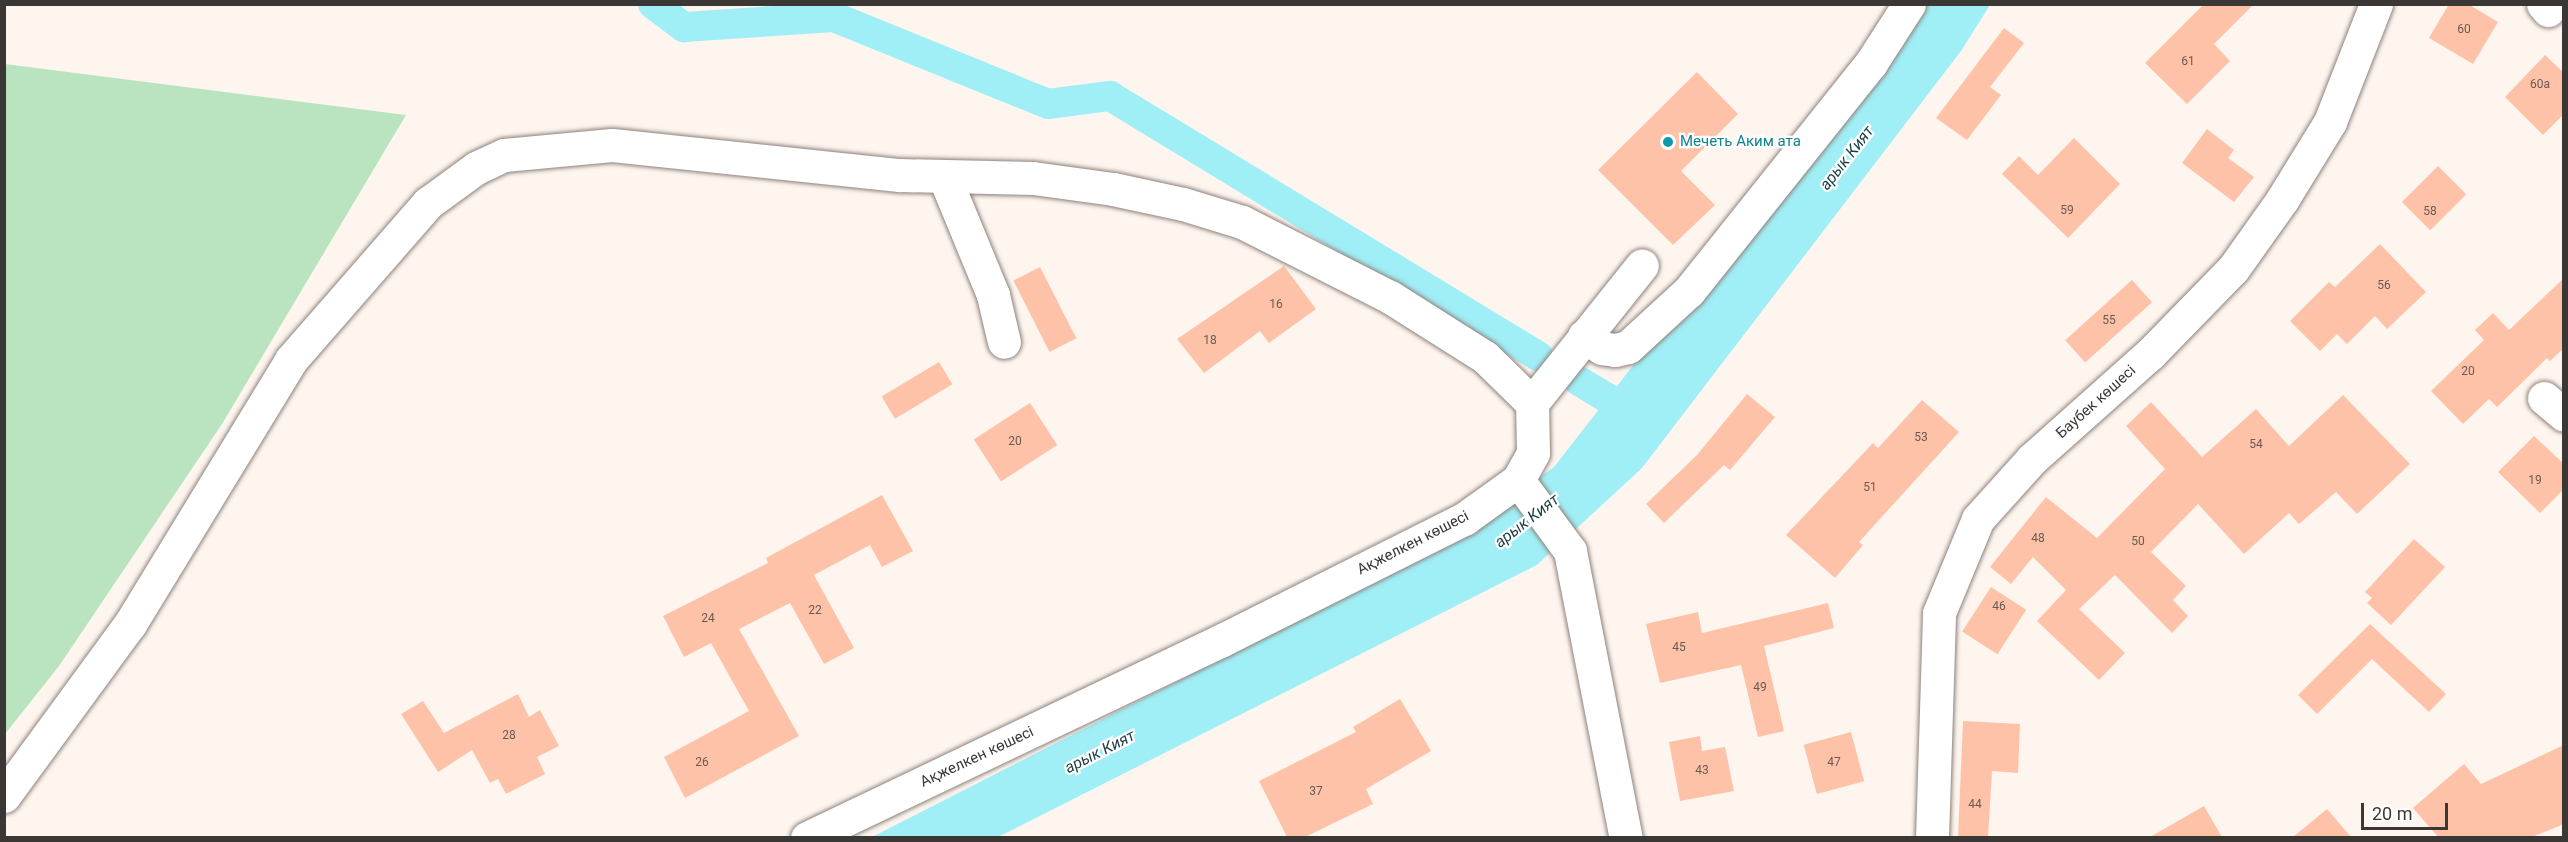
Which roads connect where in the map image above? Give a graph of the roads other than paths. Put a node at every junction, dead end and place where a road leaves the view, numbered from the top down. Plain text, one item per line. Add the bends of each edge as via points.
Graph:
1 (1910, 4) edge
2 (2376, 4) edge
3 (944, 176) junction
4 (1642, 266) dead end
5 (1584, 336) junction
6 (1004, 342) dead end
7 (1532, 403) junction
8 (1520, 482) junction
9 (4, 796) edge
10 (807, 837) edge
11 (1626, 837) edge
12 (1932, 837) edge

1 - 5 street via 1871,63 1689,291 1628,346 1602,348
2 - 12 street, Баубек көшесі via 2330,122 2233,269 2150,354 2032,459 1978,519 1939,613
3 - 6 street via 993,294
3 - 7 street via 1033,178 1113,189 1242,222 1390,297 1485,357
3 - 9 street via 899,175 612,145 529,150 476,168 428,203 291,360 130,624
4 - 5 street
5 - 7 street
7 - 8 street, Ақжелкен көшесі via 1533,453
8 - 10 street, Ақжелкен көшесі via 1464,519 1222,640
8 - 11 street via 1570,551

